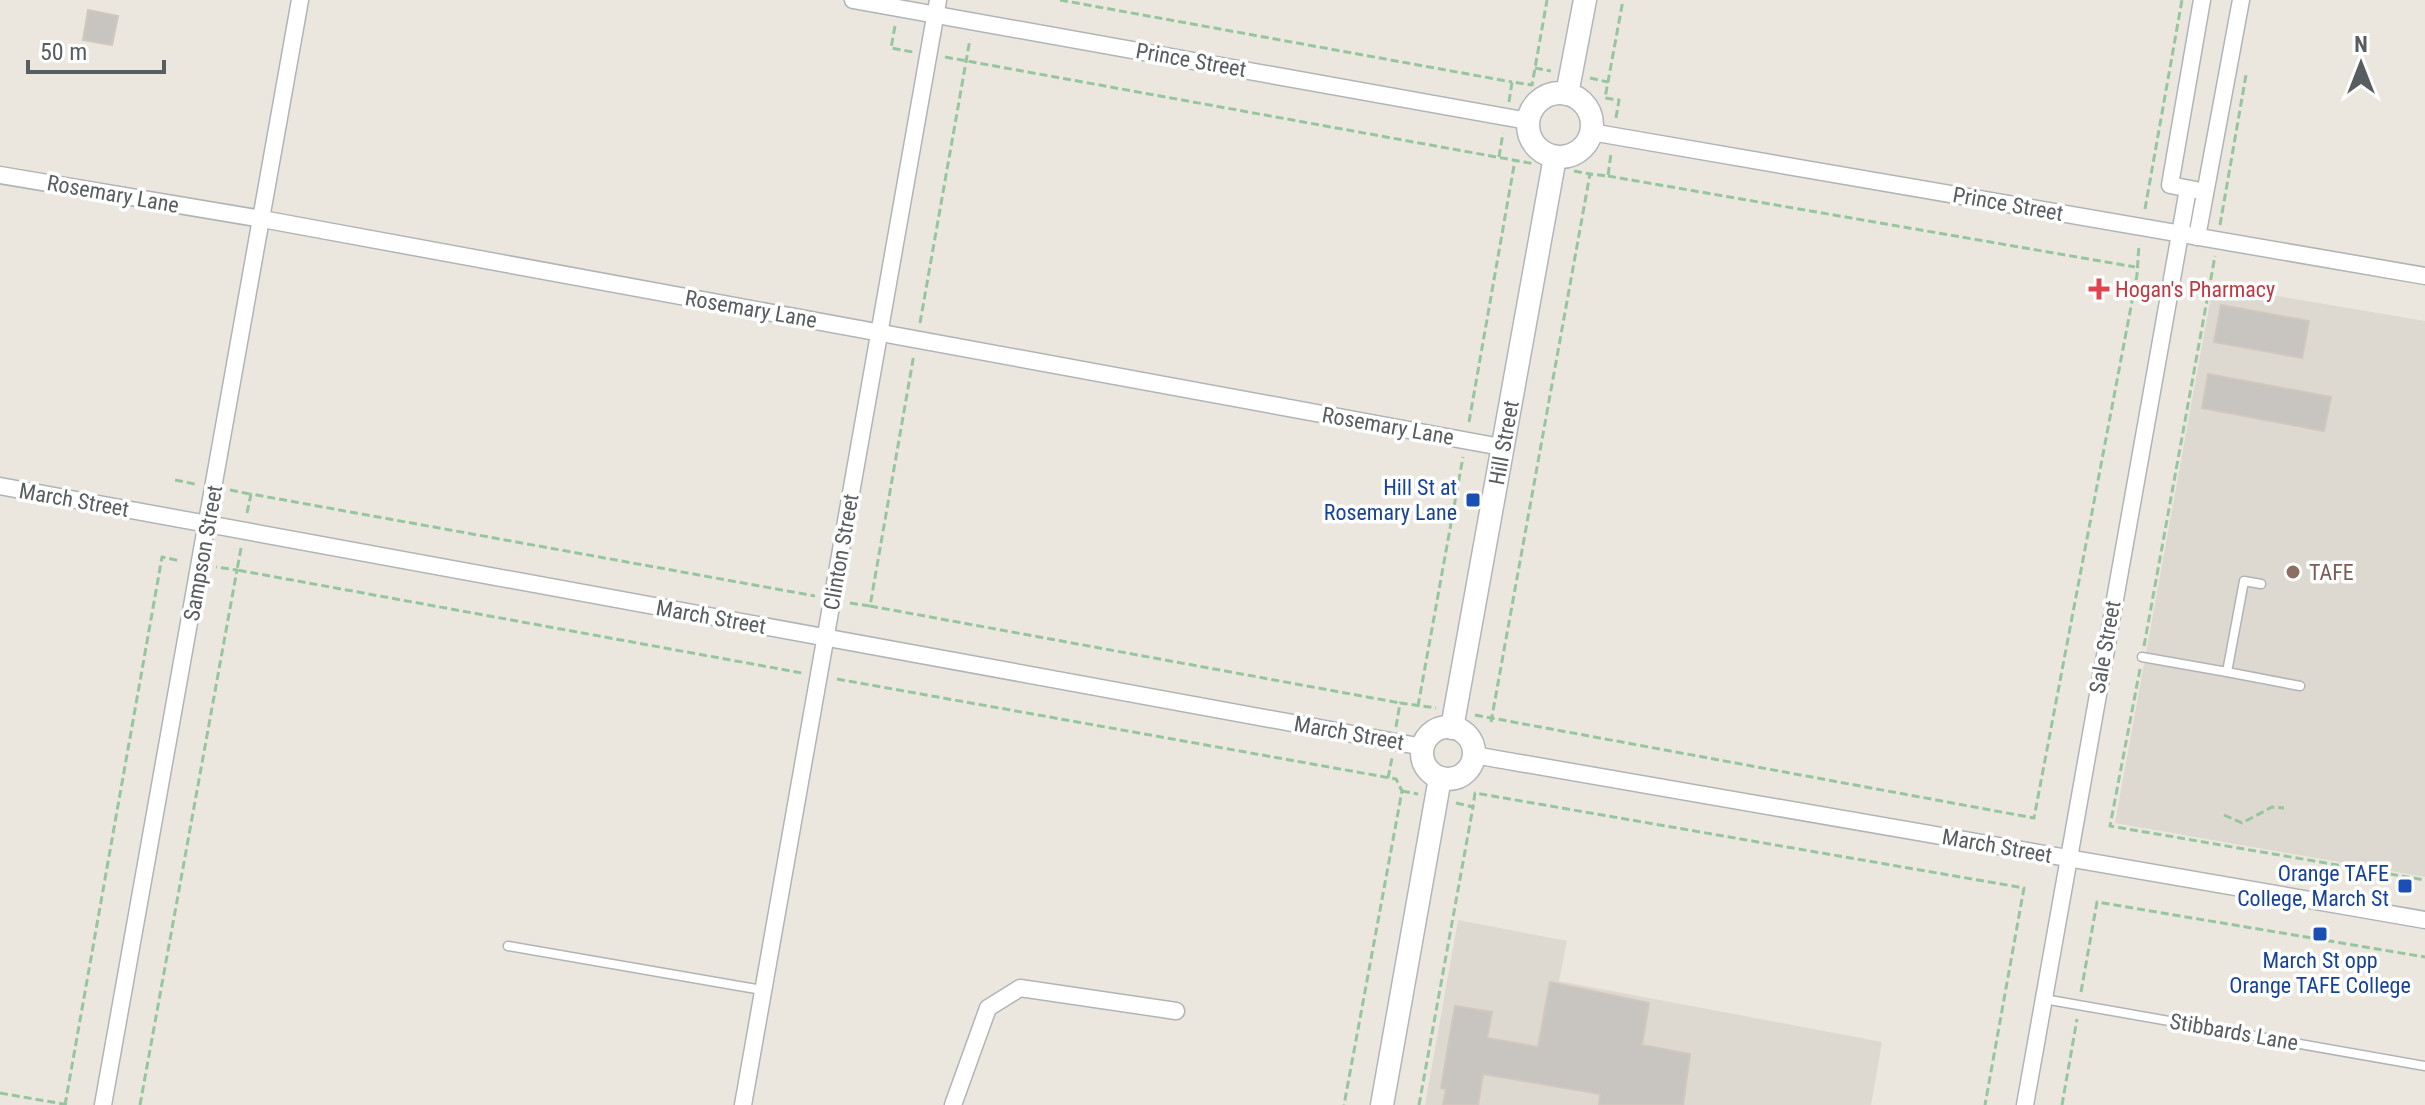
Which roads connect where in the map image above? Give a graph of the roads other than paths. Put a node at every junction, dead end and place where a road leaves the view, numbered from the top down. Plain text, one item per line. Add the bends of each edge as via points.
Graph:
1 (300, 0) edge
2 (853, 0) edge
3 (1585, 0) edge
4 (2202, 0) edge
5 (2241, 0) edge
6 (937, 7) edge
7 (1567, 94) junction
8 (1528, 121) junction
9 (1602, 134) junction
10 (1554, 162) junction
11 (0, 175) edge
12 (2188, 189) junction
13 (2206, 192) junction
14 (262, 219) junction
15 (2188, 235) junction
16 (2425, 276) edge
17 (880, 332) junction
18 (1501, 447) junction
19 (0, 486) edge
20 (209, 525) junction
21 (2261, 584) dead end
22 (825, 637) junction
23 (2142, 657) road end
24 (2227, 672) junction
25 (2300, 686) dead end
26 (1454, 719) junction
27 (1423, 747) junction
28 (1474, 755) junction
29 (1439, 788) junction
30 (2067, 858) junction
31 (2425, 920) edge
32 (508, 946) dead end
33 (763, 991) junction
34 (2043, 999) junction
35 (1176, 1011) dead end
36 (2425, 1066) edge
37 (103, 1105) edge
38 (743, 1105) edge
39 (953, 1105) edge
40 (1382, 1105) edge
41 (2025, 1105) edge

1 - 14 street, Sampson Street
2 - 6 street, Prince Street
3 - 7 main road
4 - 12 street via 2170,185
5 - 13 street, Sale Street
6 - 8 street, Prince Street
6 - 17 street, Clinton Street
7 - 8 main road via 1541,98
7 - 9 main road via 1587,108
8 - 10 main road via 1534,144
9 - 10 main road
9 - 15 street, Prince Street
10 - 18 main road, Hill Street
11 - 14 street, Rosemary Lane
12 - 13 street
12 - 15 street, Sale Street
13 - 15 street, Sale Street
14 - 17 street, Rosemary Lane
14 - 20 street, Sampson Street
15 - 16 street, Prince Street
15 - 30 street, Sale Street
17 - 18 street, Rosemary Lane
17 - 22 street, Clinton Street
18 - 26 main road, Hill Street
19 - 20 street, March Street
20 - 22 street, March Street
20 - 37 street, Sampson Street
21 - 24 lane via 2244,581
22 - 27 street, March Street
22 - 33 street, Clinton Street
23 - 24 lane
24 - 25 lane
26 - 27 main road
26 - 28 main road
27 - 29 main road via 1425,766
28 - 29 main road via 1466,772
28 - 30 street, March Street
29 - 40 main road
30 - 31 street, March Street
30 - 34 street, Sale Street
32 - 33 lane
33 - 38 street, Clinton Street
34 - 36 lane, Stibbards Lane
34 - 41 street, Sale Street
35 - 39 street via 1020,988 988,1008

